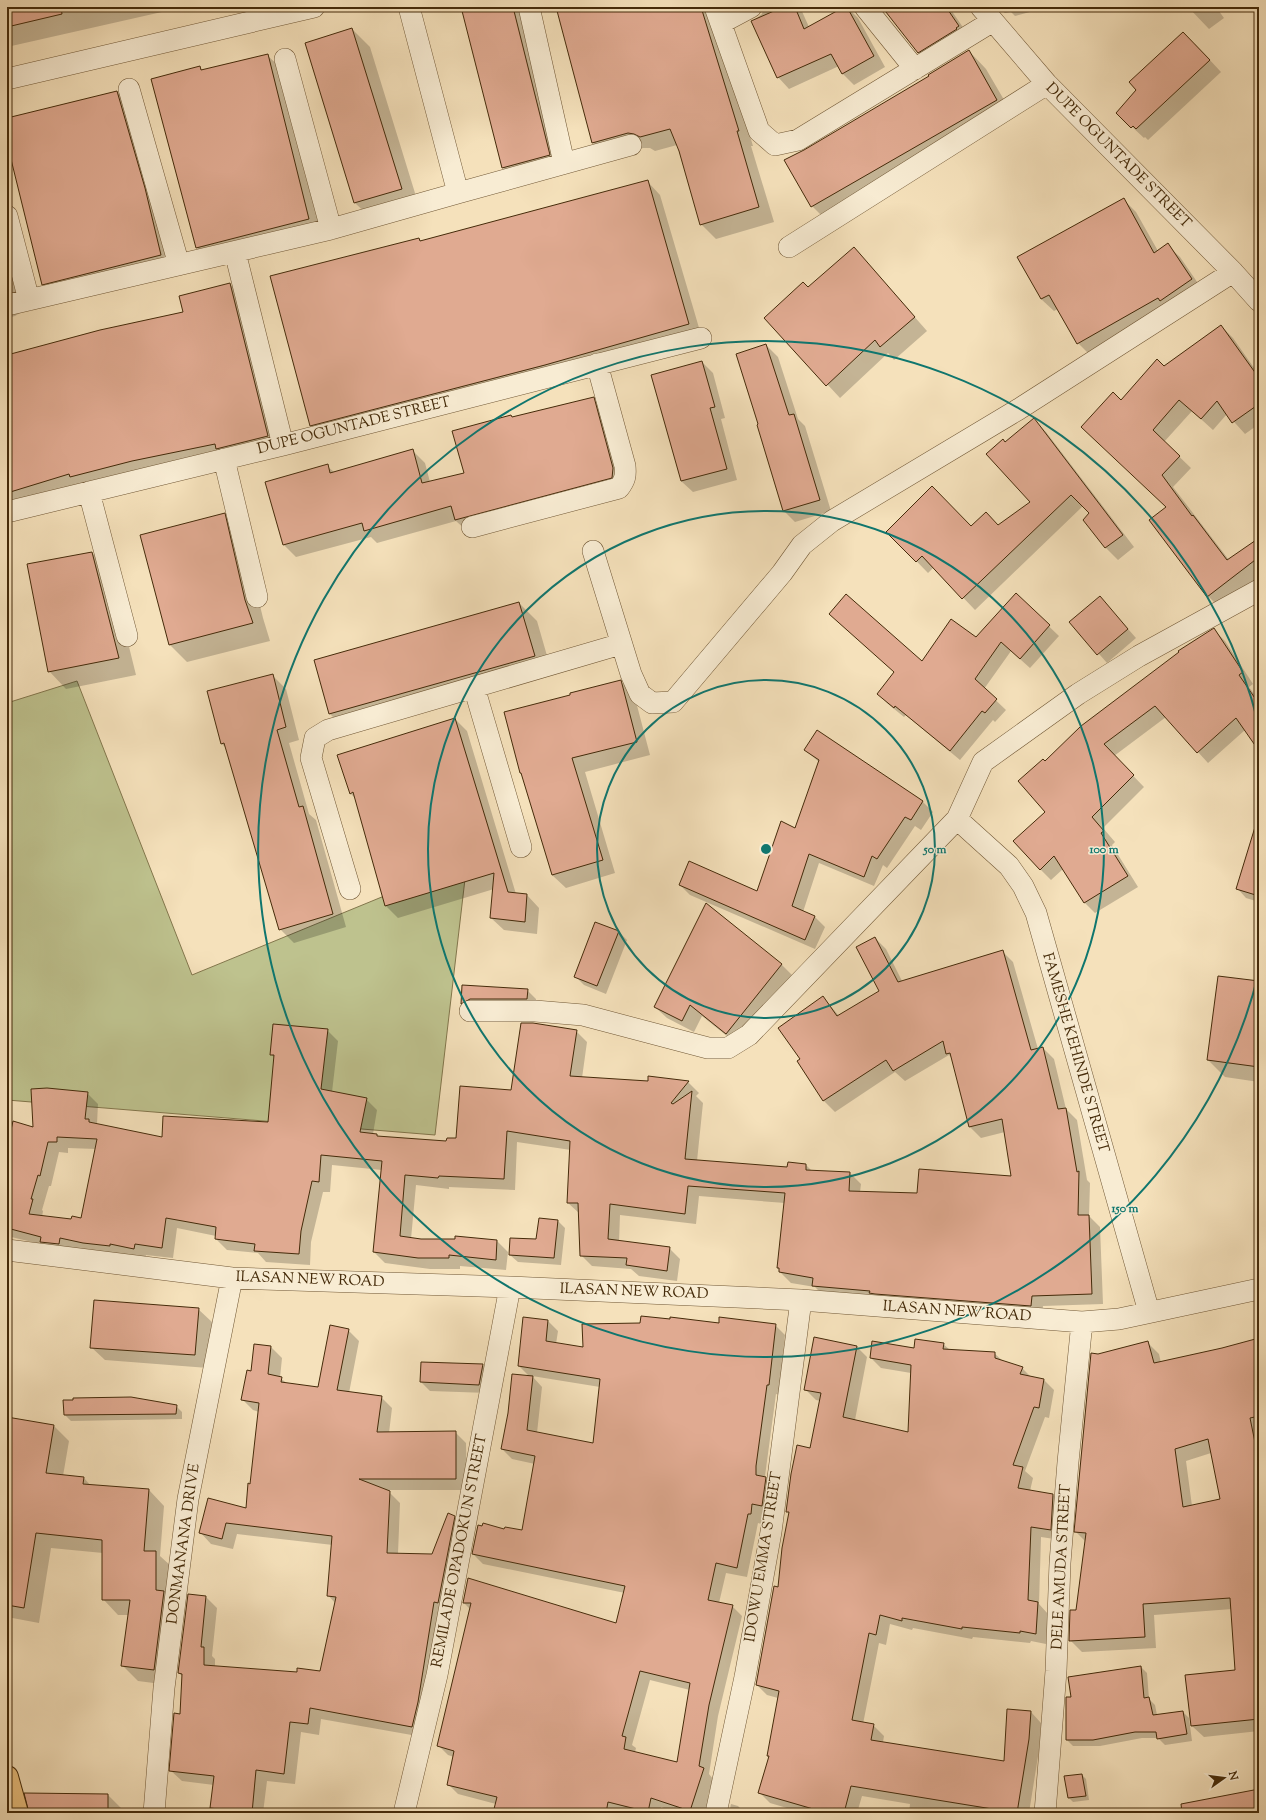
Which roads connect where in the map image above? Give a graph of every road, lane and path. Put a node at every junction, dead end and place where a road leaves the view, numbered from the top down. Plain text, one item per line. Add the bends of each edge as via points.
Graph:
1 (314, 7) edge
2 (409, 7) edge
3 (529, 7) edge
4 (751, 7) edge
5 (866, 7) edge
6 (987, 14) edge
7 (718, 15) edge
8 (285, 59) dead end
9 (915, 69) junction
10 (7, 79) edge
11 (1047, 84) junction
12 (129, 89) dead end
13 (631, 145) dead end
14 (564, 163) junction
15 (458, 193) junction
16 (7, 216) edge
17 (331, 229) junction
18 (789, 247) dead end
19 (234, 252) junction
20 (179, 265) junction
21 (1233, 272) junction
22 (29, 300) junction
23 (1259, 301) edge
24 (7, 305) edge
25 (701, 338) dead end
26 (597, 364) junction
27 (283, 445) junction
28 (224, 459) junction
29 (89, 492) junction
30 (7, 512) edge
31 (472, 527) dead end
32 (593, 551) dead end
33 (1259, 590) edge
34 (257, 597) dead end
35 (127, 636) dead end
36 (622, 644) junction
37 (474, 687) junction
38 (957, 819) junction
39 (521, 846) dead end
40 (350, 889) dead end
41 (470, 1011) dead end
42 (7, 1250) edge
43 (232, 1278) junction
44 (510, 1287) junction
45 (1259, 1289) edge
46 (800, 1300) junction
47 (1149, 1312) junction
48 (1082, 1322) junction
49 (7, 1777) edge
50 (17, 1813) edge
51 (154, 1813) edge
52 (404, 1813) edge
53 (716, 1813) edge
54 (1045, 1813) edge

1 - 10 street
2 - 15 street
3 - 14 street
4 - 7 street
5 - 9 street
6 - 9 street
6 - 11 street, DUPE OGUNTADE STREET
7 - 9 street via 759,131 775,145 798,140
8 - 17 street
11 - 18 street
11 - 21 street, DUPE OGUNTADE STREET
12 - 20 street
13 - 14 street
14 - 15 street
15 - 17 street
16 - 22 street
17 - 19 street
19 - 20 street
19 - 27 street
20 - 22 street
21 - 23 street, DUPE OGUNTADE STREET
21 - 36 street via 1018,409 832,521 802,545 782,573 673,702 652,703 640,694
22 - 24 street
25 - 26 street, DUPE OGUNTADE STREET
26 - 27 street, DUPE OGUNTADE STREET
26 - 31 street via 625,466 624,482 619,488
27 - 28 street, DUPE OGUNTADE STREET
28 - 29 street, DUPE OGUNTADE STREET
28 - 34 street
29 - 30 street, DUPE OGUNTADE STREET
29 - 35 street
32 - 36 street
33 - 38 street via 1139,656 1078,694 983,762
36 - 37 street
37 - 39 street
37 - 40 street via 328,730 315,738 311,758
38 - 41 street via 749,1036 728,1048 708,1048 583,1015 535,1010
38 - 47 street, FAMESHE KEHINDE STREET via 1009,866 1023,886 1036,914
42 - 43 street, ILASAN NEW ROAD
43 - 44 street, ILASAN NEW ROAD
43 - 51 street, DONMANANA DRIVE via 188,1499 164,1688
44 - 46 street, ILASAN NEW ROAD
44 - 52 street, REMILADE OPADOKUN STREET via 437,1675
45 - 47 street, ILASAN NEW ROAD
46 - 48 street, ILASAN NEW ROAD
46 - 53 street, IDOWU EMMA STREET via 770,1532 745,1677
47 - 48 street, ILASAN NEW ROAD via 1119,1319
48 - 54 street, DELE AMUDA STREET via 1060,1563 1056,1671
49 - 50 highway

